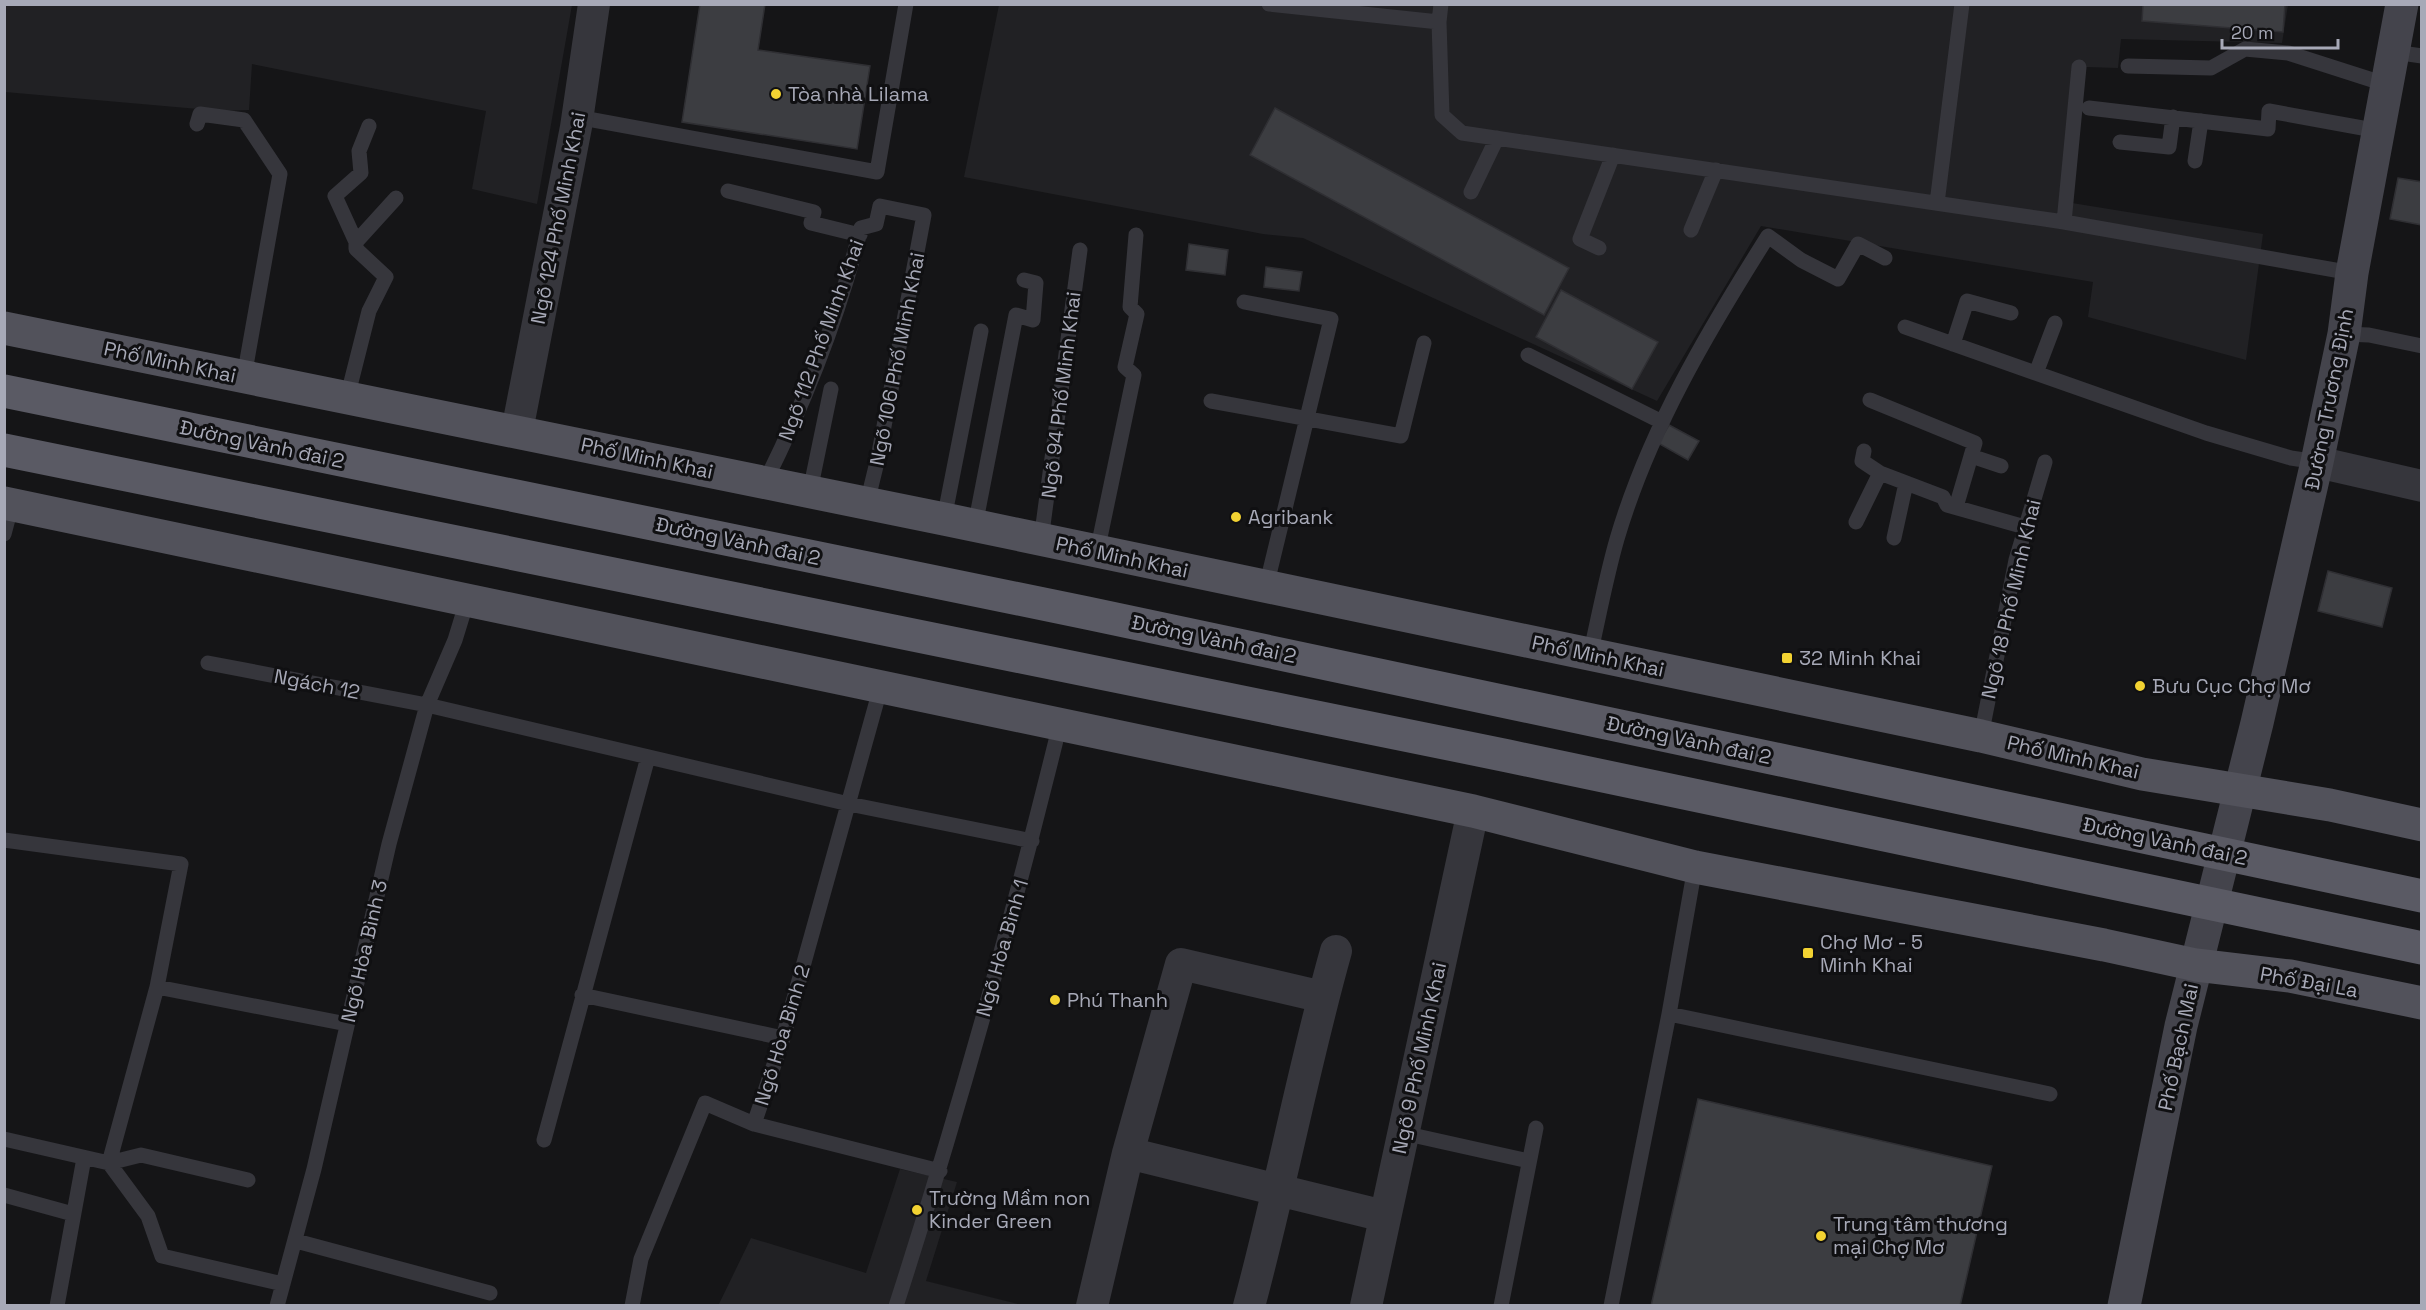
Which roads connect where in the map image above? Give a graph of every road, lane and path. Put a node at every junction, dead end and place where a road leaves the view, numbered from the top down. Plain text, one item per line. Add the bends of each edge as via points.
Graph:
1 (594, 4) edge
2 (906, 4) edge
3 (1269, 4) edge
4 (1441, 4) edge
5 (1962, 4) edge
6 (2402, 4) edge
7 (1439, 22) junction
8 (2408, 54) edge
9 (2128, 66) dead end
10 (2079, 67) dead end
11 (2388, 85) junction
12 (2089, 108) dead end
13 (577, 117) junction
14 (2173, 117) junction
15 (2200, 121) junction
16 (197, 124) dead end
17 (369, 126) dead end
18 (2379, 131) junction
19 (1497, 138) junction
20 (2120, 142) dead end
21 (1613, 155) junction
22 (2195, 161) dead end
23 (1716, 170) junction
24 (728, 191) dead end
25 (1471, 192) dead end
26 (396, 198) dead end
27 (1937, 203) junction
28 (924, 215) joint
29 (2064, 222) junction
30 (1691, 230) dead end
31 (860, 235) junction
32 (1136, 235) dead end
33 (356, 242) junction
34 (1599, 248) dead end
35 (1080, 250) dead end
36 (1885, 258) dead end
37 (2352, 273) junction
38 (1024, 280) dead end
39 (1244, 302) dead end
40 (2011, 313) dead end
41 (2055, 323) dead end
42 (1905, 327) dead end
43 (4, 328) edge
44 (981, 331) dead end
45 (2344, 334) junction
46 (1424, 343) dead end
47 (1953, 344) junction
48 (2421, 346) edge
49 (1528, 355) dead end
50 (2036, 373) junction
51 (244, 377) junction
52 (831, 389) dead end
53 (4, 392) edge
54 (347, 398) junction
55 (1870, 400) dead end
56 (1211, 401) dead end
57 (1307, 419) junction
58 (1662, 422) junction
59 (517, 431) junction
60 (4, 450) edge
61 (1864, 451) dead end
62 (1971, 456) junction
63 (2045, 462) dead end
64 (2318, 462) junction
65 (2001, 466) dead end
66 (1880, 473) junction
67 (765, 482) junction
68 (1906, 483) junction
69 (2421, 486) edge
70 (810, 491) junction
71 (867, 503) junction
72 (1956, 507) junction
73 (7, 514) edge
74 (959, 522) junction
75 (1856, 522) dead end
76 (2025, 527) junction
77 (1894, 538) dead end
78 (1041, 540) junction
79 (1097, 552) junction
80 (1266, 587) junction
81 (467, 601) junction
82 (1590, 655) junction
83 (208, 663) dead end
84 (881, 686) junction
85 (427, 705) junction
86 (1060, 724) junction
87 (1981, 736) junction
88 (648, 757) junction
89 (2239, 790) junction
90 (849, 804) junction
91 (1473, 811) junction
92 (2421, 825) edge
93 (4, 840) edge
94 (1032, 841) junction
95 (1695, 867) junction
96 (2421, 896) edge
97 (2421, 948) edge
98 (1336, 951) dead end
99 (2196, 965) junction
100 (157, 987) junction
101 (582, 994) junction
102 (1323, 997) junction
103 (2421, 1003) edge
104 (1669, 1014) junction
105 (347, 1024) junction
106 (783, 1038) junction
107 (2050, 1094) dead end
108 (754, 1124) junction
109 (1536, 1128) dead end
110 (1402, 1133) junction
111 (4, 1139) edge
112 (544, 1140) dead end
113 (1128, 1153) junction
114 (84, 1158) junction
115 (1529, 1161) junction
116 (109, 1162) junction
117 (940, 1171) junction
118 (248, 1180) dead end
119 (1280, 1191) junction
120 (4, 1195) edge
121 (73, 1214) junction
122 (1384, 1216) junction
123 (296, 1241) junction
124 (283, 1284) junction
125 (490, 1293) dead end
126 (57, 1305) edge
127 (278, 1305) edge
128 (632, 1305) edge
129 (896, 1305) edge
130 (1092, 1305) edge
131 (1250, 1305) edge
132 (1366, 1305) edge
133 (1501, 1305) edge
134 (1611, 1305) edge
135 (2124, 1305) edge

1 - 13 street, Ngõ 124 Phố Minh Khai
2 - 13 lane via 877,172
3 - 7 lane
4 - 7 lane
5 - 27 lane
6 - 8 main road, Đường Trương Định
7 - 19 lane via 1442,115 1462,133
8 - 11 main road, Đường Trương Định
9 - 11 lane via 2211,68 2245,49 2288,53
10 - 29 lane
11 - 18 main road, Đường Trương Định
12 - 14 lane
13 - 59 street, Ngõ 124 Phố Minh Khai
14 - 15 lane
14 - 20 lane via 2169,147
15 - 18 lane via 2268,129 2269,111
15 - 22 lane
16 - 51 lane via 200,114 244,120 280,174
17 - 33 lane via 359,151 361,172 334,196
18 - 37 main road, Đường Trương Định
19 - 21 lane
19 - 25 lane
21 - 23 lane
21 - 34 lane via 1580,239
23 - 27 lane
23 - 30 lane
24 - 31 lane via 814,212 811,223
26 - 33 lane
27 - 29 lane
28 - 31 lane, Ngõ 112 Phố Minh Khai via 880,206 876,224 861,228
28 - 71 lane, Ngõ 106 Phố Minh Khai via 879,458
29 - 37 lane
31 - 67 lane, Ngõ 112 Phố Minh Khai via 833,318 786,440
32 - 79 lane via 1130,307 1137,314 1125,367 1134,375
33 - 54 lane via 356,249 386,278 369,311
35 - 78 lane, Ngõ 94 Phố Minh Khai
36 - 58 lane via 1858,244 1838,279 1801,260 1768,236 1716,318
37 - 45 main road, Đường Trương Định
38 - 74 lane via 1036,283 1033,320 1016,315
39 - 57 lane via 1330,319
40 - 47 lane via 1967,301
41 - 50 lane
42 - 47 lane
43 - 51 main road, Phố Minh Khai
44 - 74 lane
45 - 48 lane
45 - 64 main road, Đường Trương Định
46 - 57 lane via 1401,436
47 - 50 lane
49 - 58 lane
50 - 64 lane via 2206,433
51 - 54 main road, Phố Minh Khai
52 - 70 lane
53 - 96 highway, Đường Vành đai 2, bridge via 1099,615
54 - 59 main road, Phố Minh Khai
55 - 62 lane via 1975,443
56 - 57 lane
57 - 80 lane
58 - 82 lane via 1618,538
59 - 67 main road, Phố Minh Khai
60 - 97 highway, bridge via 1391,732
61 - 66 lane via 1862,462
62 - 65 lane
62 - 72 lane
63 - 76 lane, Ngõ 18 Phố Minh Khai
64 - 69 street
64 - 89 main road, Đường Trương Định
66 - 68 lane
66 - 75 lane
67 - 70 main road, Phố Minh Khai
68 - 72 lane via 1943,497 1947,505
68 - 77 lane
70 - 71 main road, Phố Minh Khai
71 - 74 main road, Phố Minh Khai
72 - 76 lane
73 - 81 main road
74 - 78 main road, Phố Minh Khai
76 - 87 lane, Ngõ 18 Phố Minh Khai
78 - 79 main road, Phố Minh Khai
79 - 80 main road, Phố Minh Khai
80 - 82 main road, Phố Minh Khai
81 - 84 main road
81 - 85 lane, Ngõ Hòa Bình 3
82 - 87 main road, Phố Minh Khai
83 - 85 lane, Ngách 12
84 - 86 main road
84 - 90 lane, Ngõ Hòa Bình 2
85 - 88 lane, Ngách 12
85 - 105 lane, Ngõ Hòa Bình 3 via 389,844
86 - 91 main road
86 - 94 lane, Ngõ Hòa Bình 1
87 - 89 main road, Phố Minh Khai via 2142,774
88 - 90 lane, Ngách 12
88 - 101 lane
89 - 92 main road
89 - 99 main road, Phố Bạch Mai
90 - 94 lane, Ngách 12
90 - 106 lane, Ngõ Hòa Bình 2
91 - 95 main road
91 - 110 street, Ngõ 9 Phố Minh Khai
93 - 100 lane via 181,864
94 - 117 lane, Ngõ Hòa Bình 1
95 - 99 main road
95 - 104 lane
98 - 102 street
99 - 103 main road, Phố Đại La via 2290,976
99 - 135 main road, Phố Bạch Mai
100 - 105 lane
100 - 116 lane
101 - 106 lane
101 - 112 lane
102 - 113 street via 1181,964
102 - 119 street
104 - 107 lane
104 - 134 lane
105 - 123 lane, Ngõ Hòa Bình 3
106 - 108 lane, Ngõ Hòa Bình 2
108 - 117 lane
108 - 128 lane, Ngõ Hòa Bình 2 via 705,1103 641,1259
109 - 115 lane
110 - 115 lane
110 - 122 street, Ngõ 9 Phố Minh Khai
111 - 114 lane
113 - 119 street
113 - 130 street
114 - 116 lane
114 - 121 lane
115 - 133 lane
116 - 118 lane via 141,1155
116 - 124 lane via 148,1216 162,1257
117 - 129 lane, Ngõ Hòa Bình 1
119 - 122 street
119 - 131 street
120 - 121 lane
121 - 126 lane
122 - 132 street, Ngõ 9 Phố Minh Khai
123 - 124 lane, Ngõ Hòa Bình 3
123 - 125 lane
124 - 127 lane, Ngõ Hòa Bình 3

